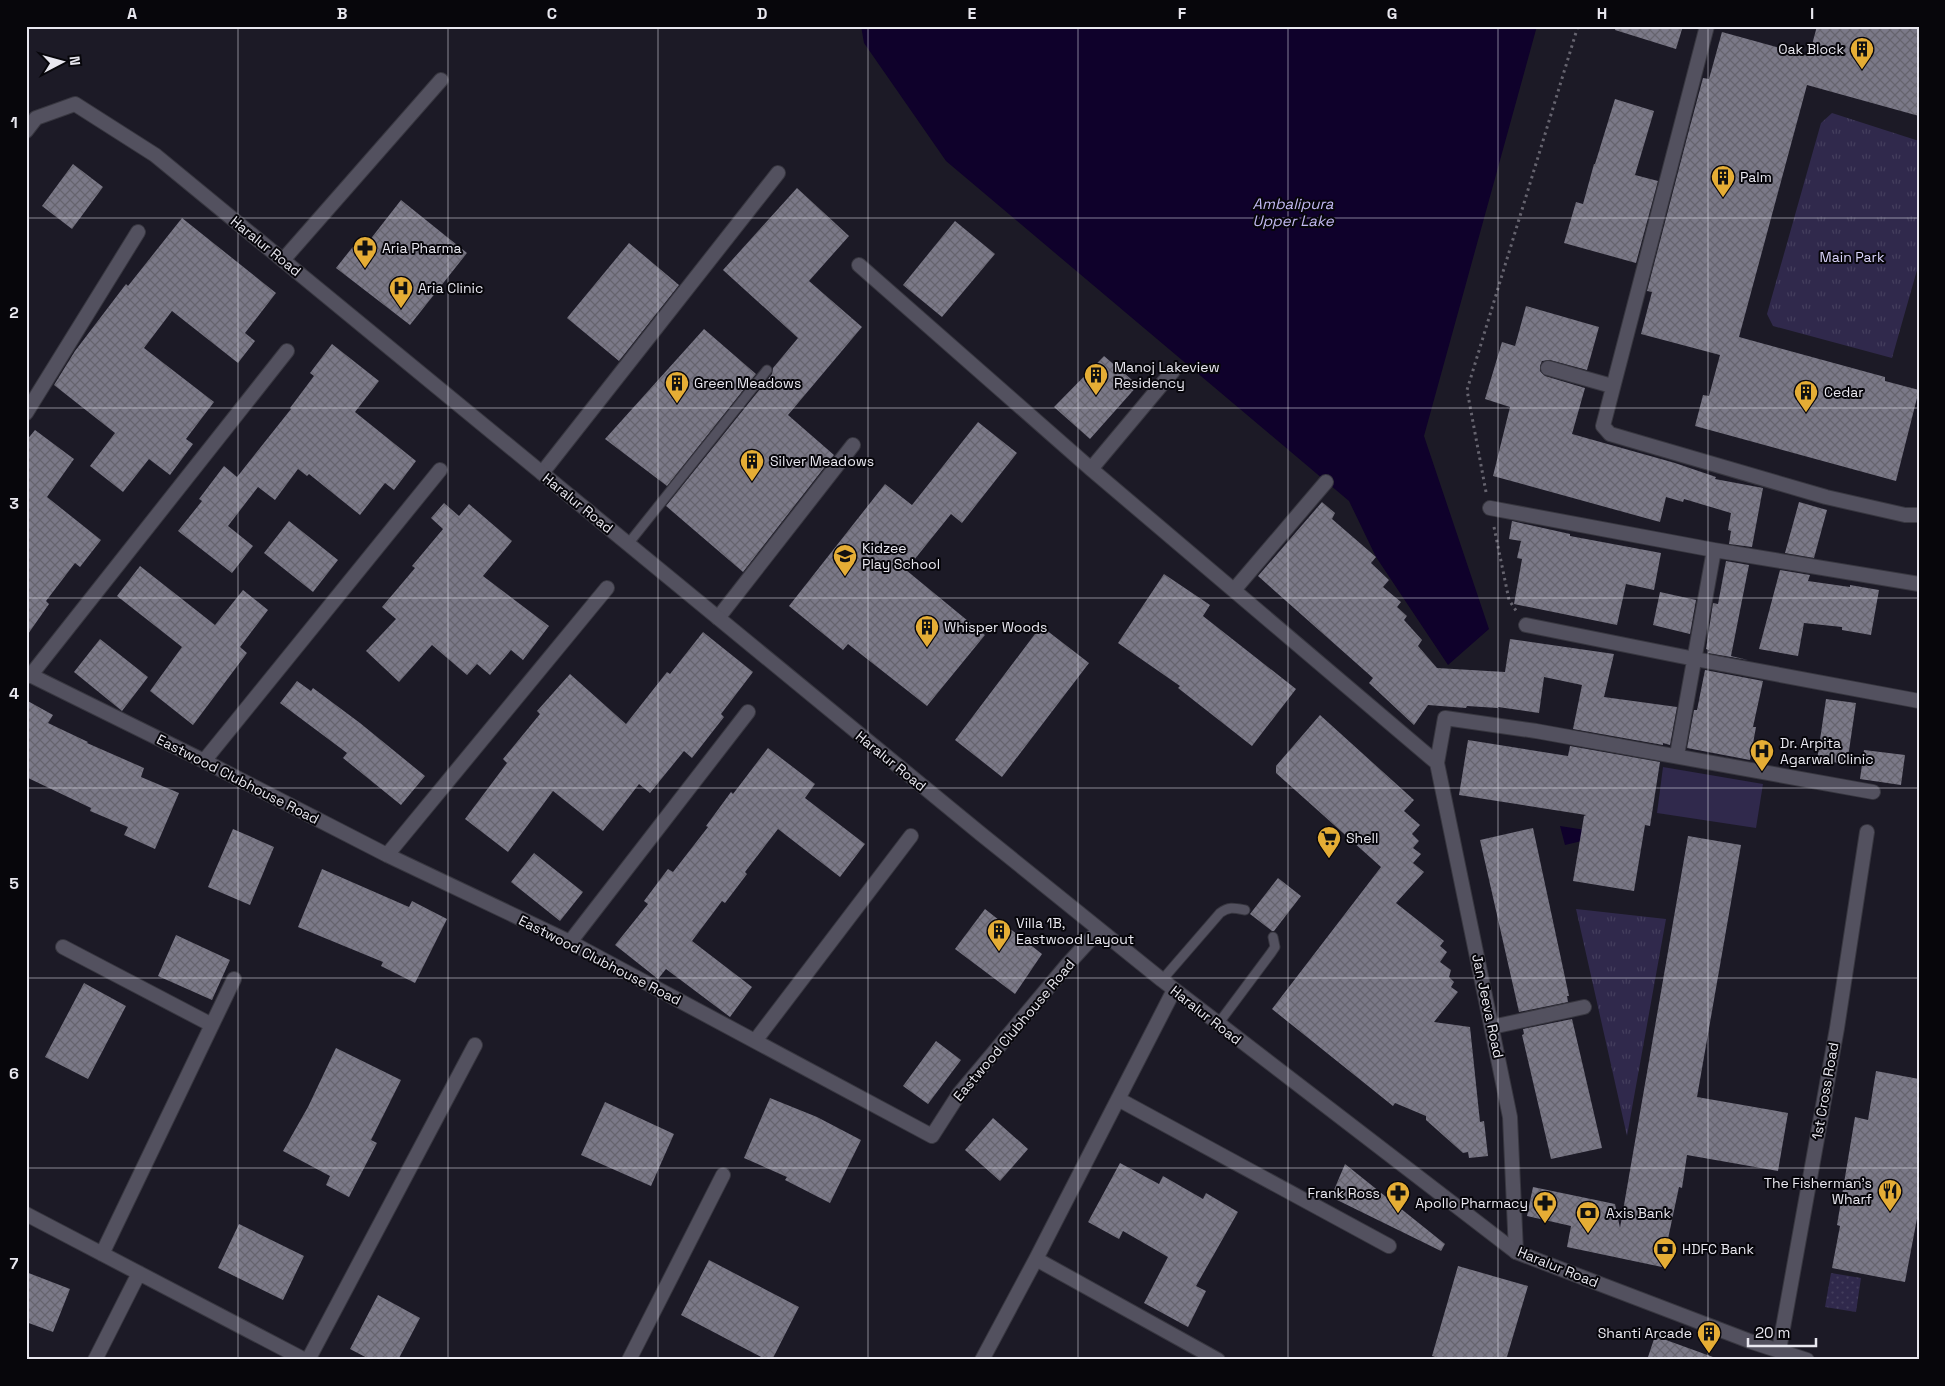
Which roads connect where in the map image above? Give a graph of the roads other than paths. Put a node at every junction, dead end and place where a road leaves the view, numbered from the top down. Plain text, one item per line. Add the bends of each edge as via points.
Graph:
1 (1707, 26) edge
2 (440, 80) dead end
3 (26, 131) edge
4 (778, 173) dead end
5 (138, 232) dead end
6 (283, 260) junction
7 (859, 265) dead end
8 (287, 351) dead end
9 (1548, 368) dead end
10 (767, 370) dead end
11 (1173, 371) dead end
12 (1612, 386) junction
13 (26, 413) edge
14 (853, 445) dead end
15 (1091, 469) junction
16 (440, 470) dead end
17 (542, 473) junction
18 (1326, 482) dead end
19 (1490, 508) road end
20 (1919, 515) edge
21 (628, 544) junction
22 (1714, 550) junction
23 (1919, 584) edge
24 (607, 588) dead end
25 (1234, 590) junction
26 (718, 618) junction
27 (1526, 625) road end
28 (1695, 659) junction
29 (28, 675) edge
30 (1919, 701) edge
31 (748, 712) dead end
32 (1677, 756) junction
33 (204, 761) junction
34 (1437, 763) junction
35 (1873, 792) dead end
36 (1867, 832) dead end
37 (911, 836) dead end
38 (387, 856) junction
39 (1245, 910) dead end
40 (1099, 930) junction
41 (1273, 936) dead end
42 (570, 942) junction
43 (63, 947) dead end
44 (234, 979) dead end
45 (1162, 980) junction
46 (1174, 990) junction
47 (1584, 1006) dead end
48 (1218, 1024) junction
49 (212, 1025) junction
50 (1492, 1027) junction
51 (755, 1041) junction
52 (475, 1044) dead end
53 (1118, 1099) junction
54 (723, 1174) dead end
55 (26, 1214) edge
56 (1389, 1246) dead end
57 (1516, 1252) junction
58 (102, 1254) junction
59 (1036, 1259) junction
60 (139, 1273) junction
61 (1779, 1350) junction
62 (95, 1360) edge
63 (306, 1360) edge
64 (629, 1360) edge
65 (982, 1360) edge
66 (1218, 1360) edge
67 (1807, 1360) edge

1 - 12 street
2 - 6 street
3 - 6 street, Haralur Road via 36,118 75,104 155,155
4 - 17 street
5 - 13 street
6 - 17 street, Haralur Road
7 - 15 street
8 - 29 street
9 - 12 street
10 - 21 lane
11 - 15 street
12 - 20 street via 1603,426 1610,434 1826,497 1905,515
14 - 26 street
15 - 25 street
16 - 33 street
17 - 21 street, Haralur Road
18 - 25 street
19 - 22 street
21 - 26 street, Haralur Road
22 - 23 street
22 - 28 street
24 - 38 street
25 - 34 street
26 - 40 street, Haralur Road
27 - 28 street
28 - 30 street
28 - 32 street
29 - 33 street, Eastwood Clubhouse Road
31 - 42 street
32 - 34 street via 1445,718
32 - 35 street
33 - 38 street, Eastwood Clubhouse Road
34 - 50 street, Jan Jeeva Road
36 - 61 street, 1st Cross Road via 1837,1028
37 - 51 street
38 - 42 street, Eastwood Clubhouse Road
39 - 45 lane via 1233,907 1220,913
40 - 45 street, Haralur Road
40 - 51 street, Eastwood Clubhouse Road via 959,1094 932,1136
41 - 48 lane via 1275,947 1272,953
42 - 51 street, Eastwood Clubhouse Road
43 - 49 street
44 - 49 street
45 - 46 street, Haralur Road
46 - 48 street, Haralur Road
46 - 53 street
47 - 50 street
48 - 57 street, Haralur Road
49 - 58 street
50 - 57 street, Jan Jeeva Road via 1510,1117
52 - 63 street
53 - 56 street
53 - 59 street
54 - 64 street
55 - 58 street
57 - 61 street, Haralur Road
58 - 60 street
59 - 65 street
59 - 66 street
60 - 62 street
60 - 63 street
61 - 67 street, Haralur Road

